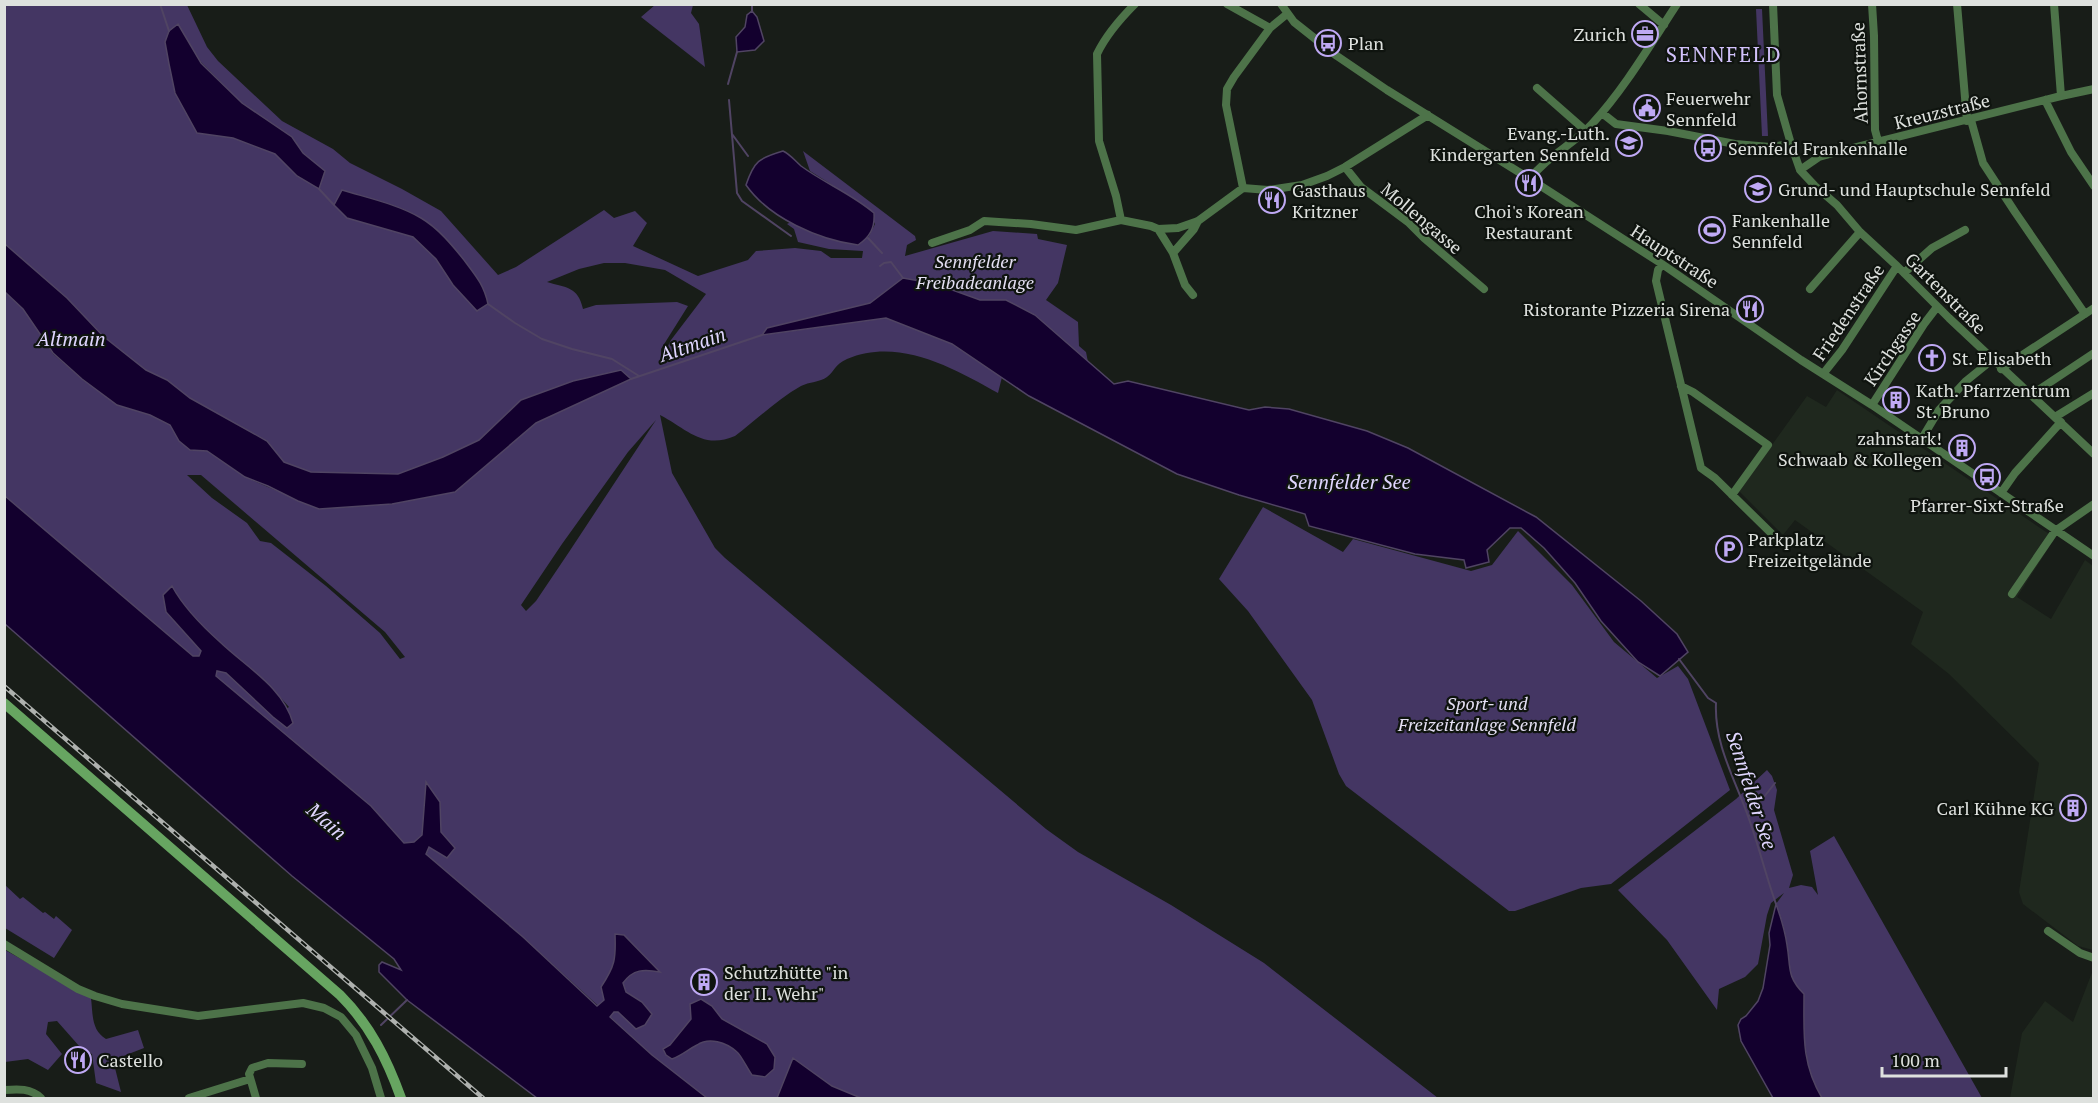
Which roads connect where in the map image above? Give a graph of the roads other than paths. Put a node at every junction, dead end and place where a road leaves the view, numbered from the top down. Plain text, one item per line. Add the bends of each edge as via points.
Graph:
1 (1135, 4) edge
2 (1227, 4) edge
3 (1281, 4) edge
4 (1639, 4) edge
5 (1677, 4) edge
6 (1773, 4) edge
7 (1872, 4) edge
8 (1957, 4) edge
9 (2054, 4) edge
10 (1287, 14) junction
11 (1664, 25) junction
12 (1270, 28) junction
13 (1537, 88) dead end
14 (2094, 89) edge
15 (2061, 96) junction
16 (2045, 100) junction
17 (1602, 113) junction
18 (1428, 115) junction
19 (1969, 120) junction
20 (1586, 130) junction
21 (1878, 141) junction
22 (1791, 144) junction
23 (1346, 167) junction
24 (1800, 170) junction
25 (1530, 179) junction
26 (2094, 186) edge
27 (1244, 188) junction
28 (1121, 220) junction
29 (1198, 221) junction
30 (1158, 229) junction
31 (1965, 230) dead end
32 (1860, 232) junction
33 (932, 243) dead end
34 (1173, 253) junction
35 (1662, 264) junction
36 (1897, 266) junction
37 (1904, 273) junction
38 (1484, 289) dead end
39 (1810, 289) dead end
40 (1193, 295) dead end
41 (1937, 307) junction
42 (2094, 308) edge
43 (2085, 314) junction
44 (2094, 353) edge
45 (1992, 360) junction
46 (2001, 369) junction
47 (1824, 374) junction
48 (1681, 387) junction
49 (2094, 393) edge
50 (2031, 395) junction
51 (1872, 405) junction
52 (2058, 420) junction
53 (1921, 440) junction
54 (2094, 454) edge
55 (2001, 493) junction
56 (1732, 495) junction
57 (2094, 504) edge
58 (2055, 531) junction
59 (1778, 540) dead end
60 (2094, 556) edge
61 (2012, 594) dead end
62 (4, 703) edge
63 (2048, 931) dead end
64 (4, 944) edge
65 (2094, 958) edge
66 (302, 1064) dead end
67 (250, 1079) junction
68 (4, 1090) edge
69 (41, 1098) edge
70 (189, 1098) edge
71 (256, 1098) edge
72 (381, 1098) edge
73 (401, 1098) edge

1 - 28 street via 1097,54 1099,141
2 - 12 street
3 - 10 street, Hauptstraße
4 - 11 street
5 - 11 street
6 - 22 street, Gartenstraße via 1778,95
7 - 21 street, Ahornstraße
8 - 19 street
9 - 15 street
10 - 12 street
10 - 18 street, Hauptstraße via 1337,56
11 - 17 street
12 - 27 street via 1234,77 1225,97
13 - 20 street
14 - 15 street, Kreuzstraße
15 - 16 street, Kreuzstraße
16 - 19 street, Kreuzstraße
16 - 26 street via 2071,152
17 - 20 street
17 - 22 street via 1616,124 1735,144
18 - 23 street
18 - 25 street, Hauptstraße
19 - 21 street, Kreuzstraße
19 - 43 street via 1983,163
20 - 25 street via 1546,161
21 - 24 street, Kreuzstraße via 1819,157
22 - 24 street, Gartenstraße
23 - 27 street via 1302,185 1268,190
23 - 38 street, Mollengasse via 1361,188 1408,222
24 - 32 street, Gartenstraße
25 - 35 street, Hauptstraße
27 - 29 street
28 - 30 street
28 - 33 street via 1076,230 984,221
29 - 30 street
29 - 34 street
30 - 34 street
31 - 37 street via 1932,248
32 - 36 street, Gartenstraße
32 - 39 street
34 - 40 street via 1181,277
35 - 47 street, Hauptstraße
35 - 48 street via 1656,281
36 - 37 street, Gartenstraße
36 - 47 street, Friedenstraße
37 - 41 street, Gartenstraße
41 - 45 street, Gartenstraße
41 - 51 street, Kirchgasse
42 - 43 street
43 - 46 street
44 - 50 street
45 - 46 street, Gartenstraße
45 - 53 street via 1939,411
46 - 50 street, Gartenstraße
47 - 51 street, Hauptstraße
48 - 56 street via 1701,468
48 - 56 street via 1768,445
49 - 52 street
50 - 52 street, Gartenstraße
51 - 53 street, Hauptstraße
52 - 54 street, Gartenstraße
52 - 55 street
53 - 55 street, Hauptstraße
55 - 58 street, Hauptstraße
56 - 59 street
57 - 58 street
58 - 60 street, Hauptstraße
58 - 61 street
62 - 73 main road via 356,1011 386,1060
63 - 65 street
64 - 72 street via 78,988 122,1004 198,1016 309,1004 324,1008 340,1017 356,1035
66 - 67 street via 262,1065 249,1070
67 - 70 street
67 - 71 street
68 - 69 street via 27,1090

